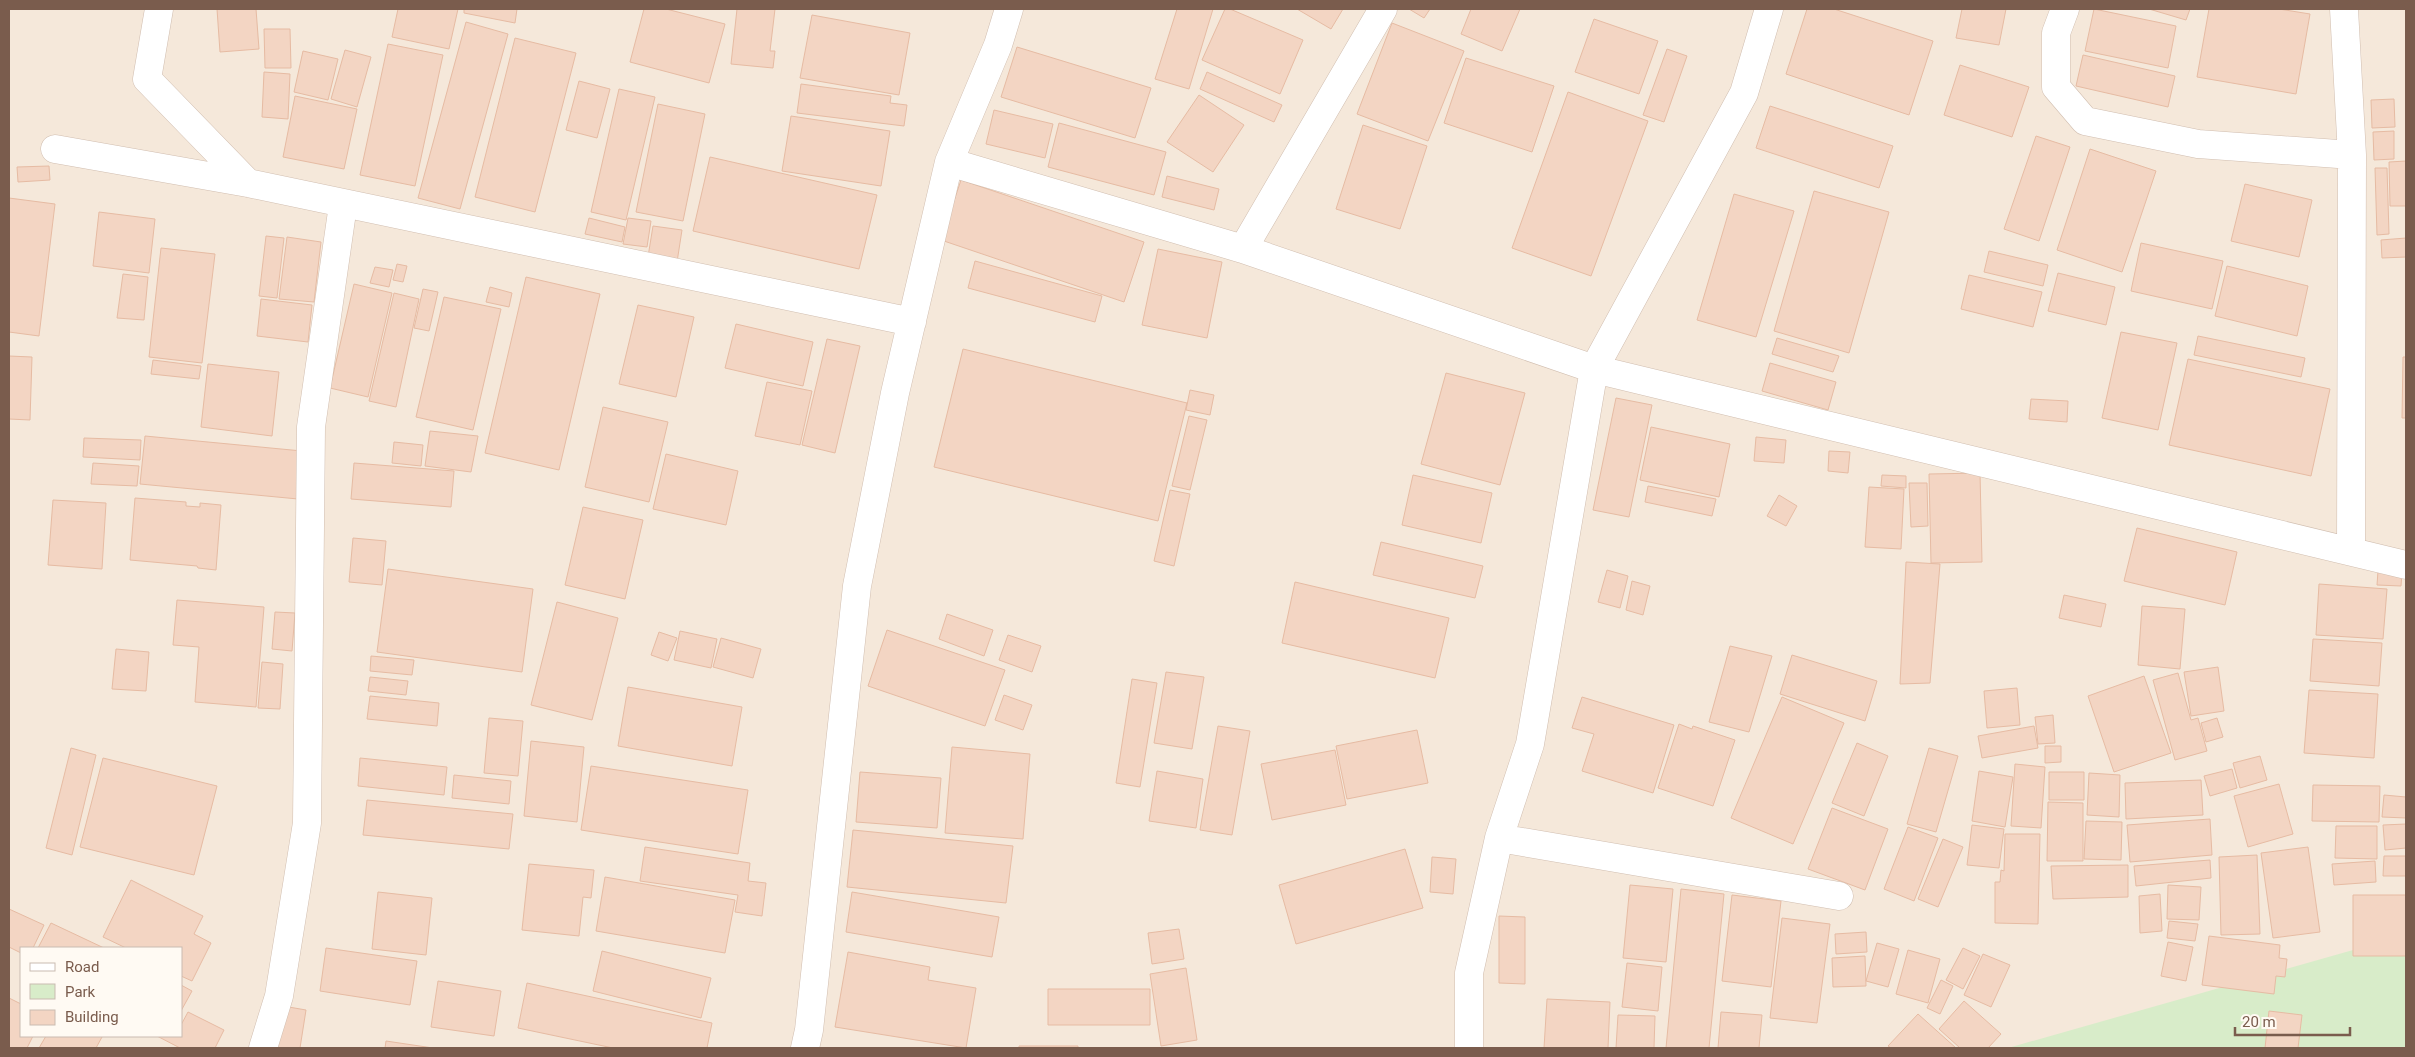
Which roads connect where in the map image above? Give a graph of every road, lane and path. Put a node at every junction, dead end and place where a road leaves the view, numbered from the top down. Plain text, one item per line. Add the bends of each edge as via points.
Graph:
1 (159, 9) edge
2 (1009, 9) edge
3 (1383, 9) edge
4 (1770, 9) edge
5 (2065, 9) edge
6 (2344, 9) edge
7 (55, 149) dead end
8 (2352, 155) junction
9 (949, 162) junction
10 (248, 183) junction
11 (344, 204) junction
12 (1243, 249) junction
13 (912, 322) junction
14 (1594, 369) junction
15 (2352, 551) junction
16 (2406, 564) edge
17 (1499, 838) junction
18 (1839, 896) dead end
19 (263, 1048) edge
20 (805, 1048) edge
21 (1469, 1048) edge

1 - 10 street via 147,80
2 - 9 street via 998,45
3 - 12 street
4 - 14 street via 1744,93
5 - 8 street via 2056,33 2056,87 2085,121 2198,144
6 - 8 street
7 - 10 street
8 - 15 street
9 - 12 street
9 - 13 street
10 - 11 street
11 - 13 street
11 - 19 street via 311,427 307,823 279,996
12 - 14 street
13 - 20 street via 857,586 810,1030
14 - 15 street
14 - 17 street via 1530,744
15 - 16 street
17 - 18 street
17 - 21 street via 1469,973

